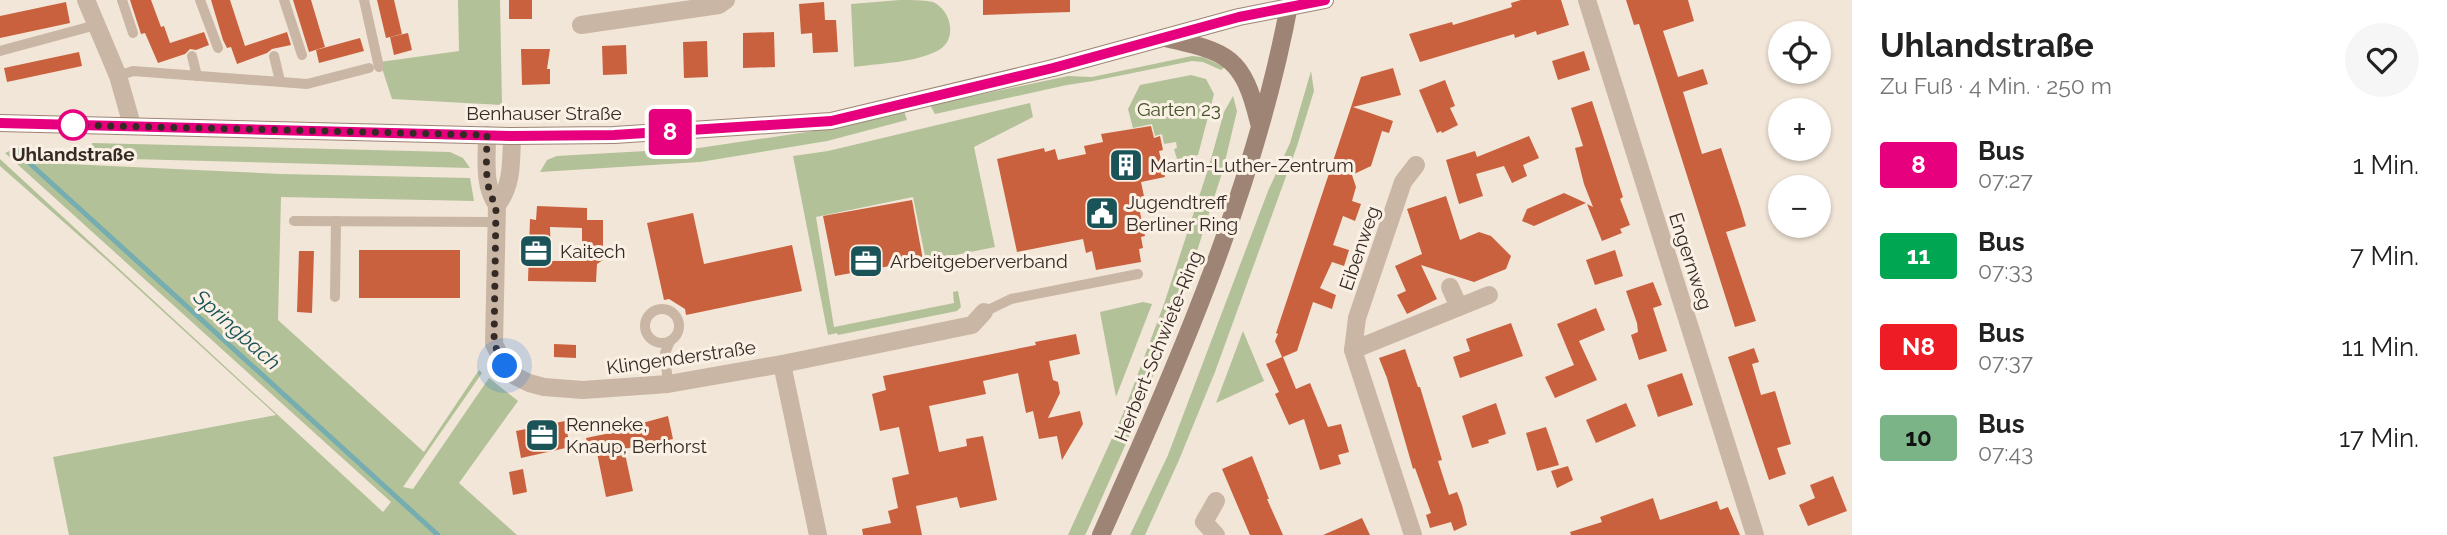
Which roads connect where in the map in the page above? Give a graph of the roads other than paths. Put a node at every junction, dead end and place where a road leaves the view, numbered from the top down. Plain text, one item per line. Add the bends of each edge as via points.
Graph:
1 (86, 0) edge
2 (122, 0) edge
3 (200, 0) edge
4 (284, 0) edge
5 (363, 0) edge
6 (726, 0) edge
7 (1325, 0) edge
8 (1587, 0) edge
9 (1289, 3) edge
10 (96, 25) junction
11 (581, 25) dead end
12 (133, 33) dead end
13 (1161, 37) junction
14 (218, 48) dead end
15 (0, 51) edge
16 (302, 55) dead end
17 (192, 56) dead end
18 (274, 56) dead end
19 (118, 76) junction
20 (197, 76) junction
21 (280, 81) junction
22 (0, 123) edge
23 (132, 125) junction
24 (1260, 127) junction
25 (487, 135) junction
26 (512, 136) junction
27 (1416, 165) dead end
28 (496, 213) junction
29 (294, 221) dead end
30 (336, 221) junction
31 (1138, 274) dead end
32 (1450, 288) dead end
33 (1489, 295) dead end
34 (335, 297) dead end
35 (1459, 307) junction
36 (984, 312) joint
37 (670, 341) dead end
38 (1353, 350) junction
39 (782, 364) junction
40 (667, 384) junction
41 (1216, 501) dead end
42 (818, 535) edge
43 (1101, 535) edge
44 (1216, 535) edge
45 (1413, 535) edge
46 (1755, 535) edge

1 - 10 street
2 - 12 lane
3 - 14 lane
4 - 16 lane
5 - 21 lane via 374,68 307,84
6 - 11 street via 719,5
7 - 9 main road, Benhauser Straße
8 - 46 street, Engernweg
9 - 13 main road, Benhauser Straße
9 - 24 main road, Herbert-Schwiete-Ring
10 - 15 lane
10 - 19 street
13 - 24 main road via 1203,47 1229,60 1251,91
13 - 26 main road, Benhauser Straße via 831,121 614,135
17 - 20 lane
18 - 21 lane
19 - 20 lane via 133,71
19 - 23 street
20 - 21 lane
22 - 23 main road, Benhauser Straße
23 - 25 main road, Benhauser Straße
24 - 43 main road, Herbert-Schwiete-Ring via 1180,356
25 - 26 main road, Benhauser Straße
25 - 28 street, Klingenderstraße via 486,172
26 - 28 street, Klingenderstraße via 511,174
27 - 38 street, Eibenweg via 1403,182 1357,318
28 - 30 lane
28 - 40 street, Klingenderstraße via 494,344 505,366 529,383 569,390
29 - 30 lane
30 - 34 lane
31 - 36 lane via 1011,299
32 - 35 street
33 - 35 street
35 - 38 street
36 - 39 street, Klingenderstraße via 972,325
37 - 40 lane via 665,353
38 - 45 street, Eibenweg
39 - 40 street, Klingenderstraße
39 - 42 street, Klingenderstraße
41 - 44 street via 1203,522

